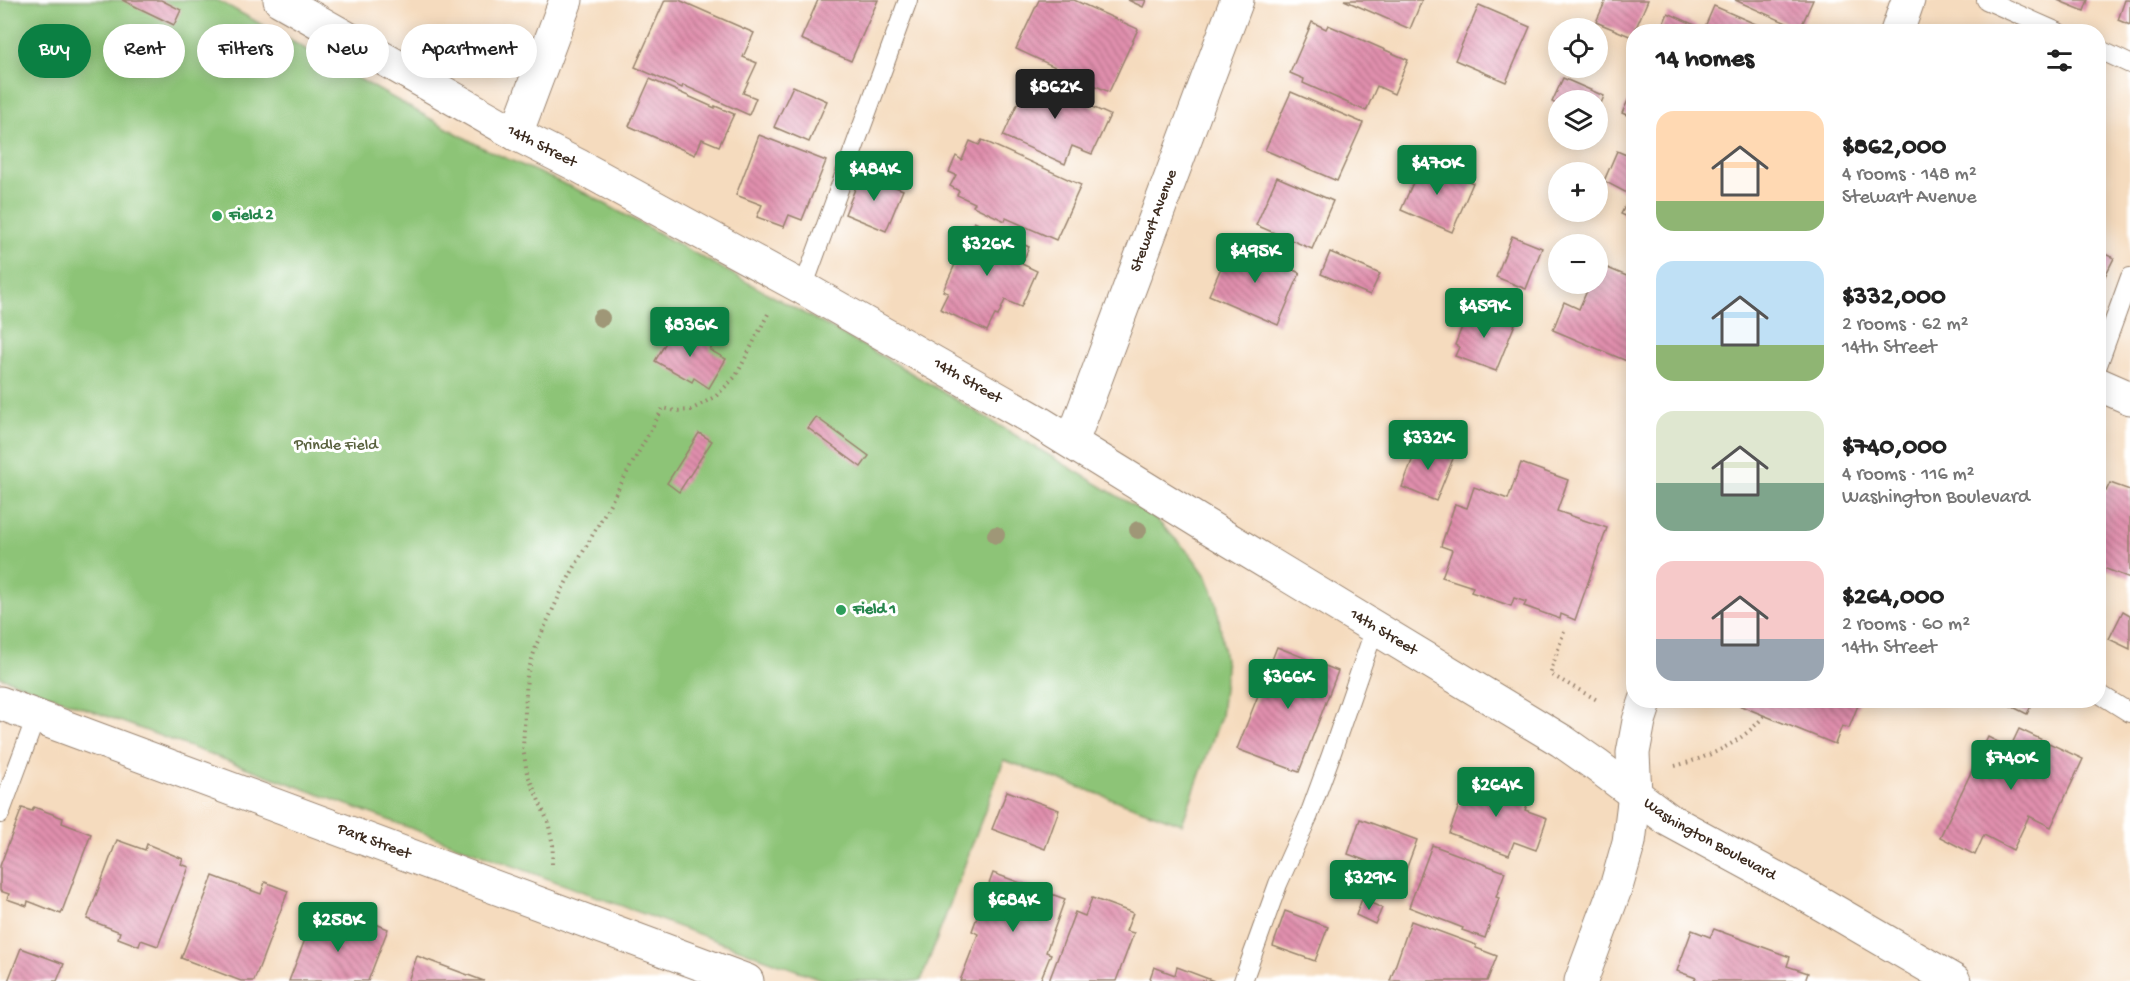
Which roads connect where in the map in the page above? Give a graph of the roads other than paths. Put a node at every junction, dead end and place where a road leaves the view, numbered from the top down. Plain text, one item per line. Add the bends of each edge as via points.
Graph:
1 (280, 0) edge
2 (566, 0) edge
3 (908, 0) edge
4 (1237, 0) edge
5 (1908, 0) edge
6 (1986, 0) edge
7 (1900, 24) edge
8 (2040, 24) edge
9 (2106, 53) edge
10 (2130, 64) edge
11 (516, 134) junction
12 (2130, 277) edge
13 (803, 288) junction
14 (2106, 343) edge
15 (2106, 388) edge
16 (2130, 398) edge
17 (1072, 442) junction
18 (1374, 628) junction
19 (2106, 698) edge
20 (0, 703) edge
21 (1644, 708) edge
22 (2130, 713) edge
23 (36, 717) junction
24 (1635, 794) junction
25 (0, 814) edge
26 (747, 981) edge
27 (1243, 981) edge
28 (1581, 981) edge
29 (1954, 981) edge

1 - 11 street, 14th Street
2 - 11 street
3 - 13 lane
4 - 17 street, Stewart Avenue
5 - 7 street
6 - 8 lane
9 - 10 lane
11 - 13 street, 14th Street
12 - 14 lane
13 - 17 street, 14th Street
15 - 16 street
17 - 18 street, 14th Street
18 - 24 street, 14th Street via 1562,741
18 - 27 lane via 1328,765
19 - 22 lane
20 - 23 street, Park Street
21 - 24 street via 1633,753
23 - 25 lane
23 - 26 street, Park Street
24 - 28 street, Washington Boulevard via 1623,863
24 - 29 street, Washington Boulevard via 1698,837

